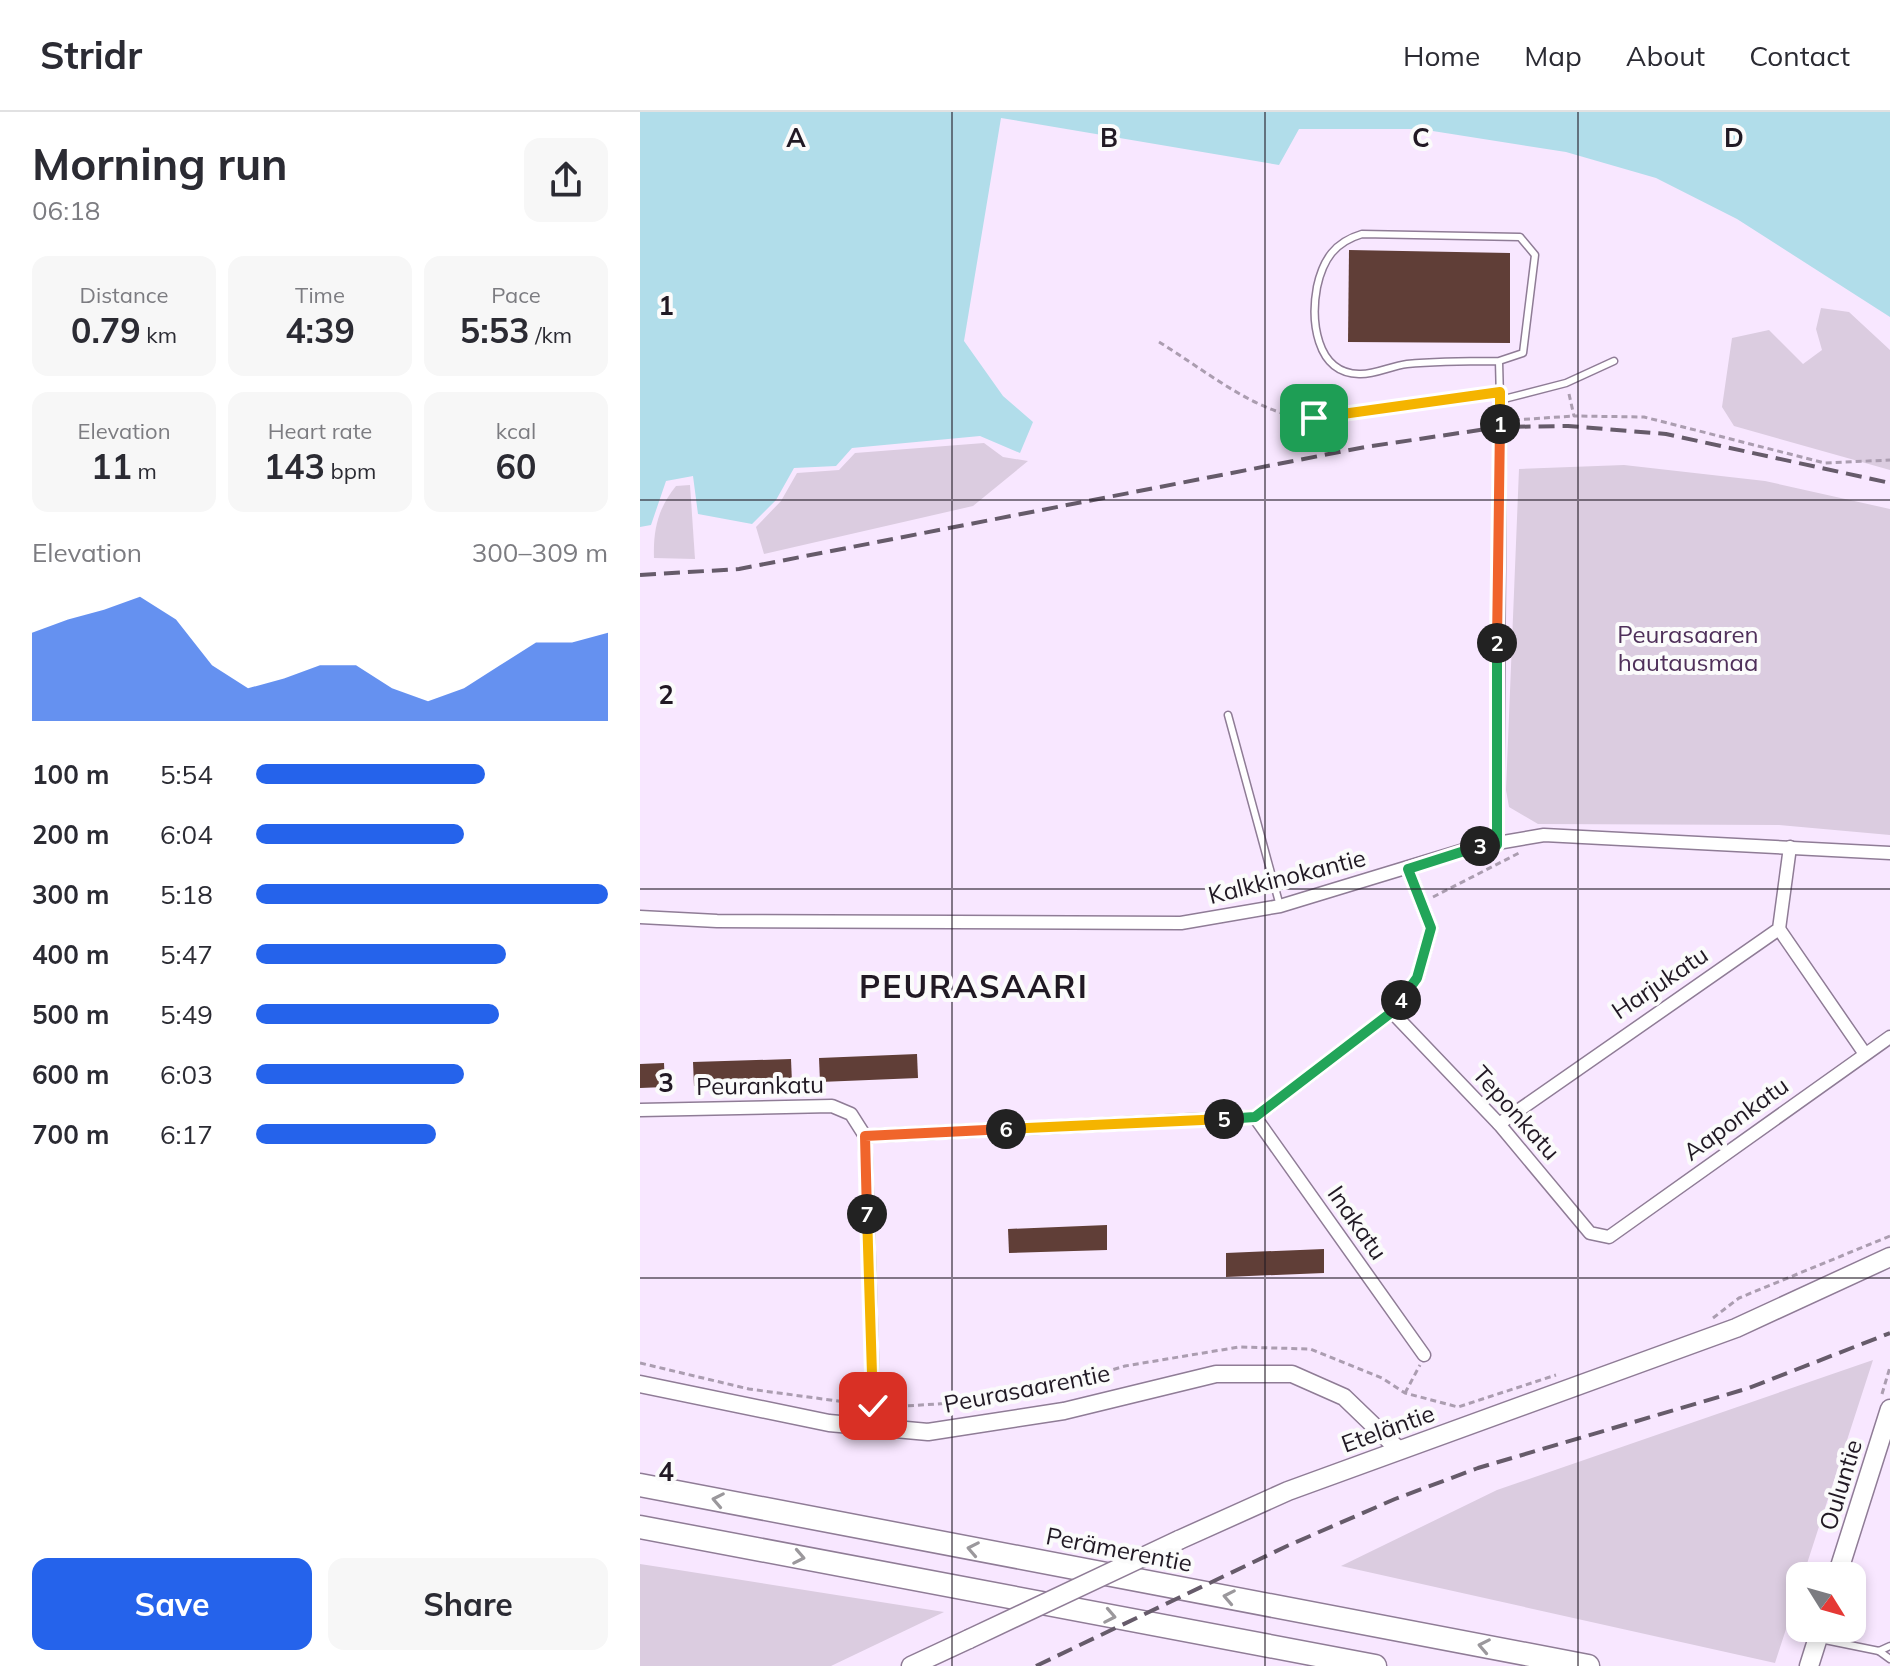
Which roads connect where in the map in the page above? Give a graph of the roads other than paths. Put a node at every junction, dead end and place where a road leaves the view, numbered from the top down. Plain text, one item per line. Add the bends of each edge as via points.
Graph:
1 (1499, 361) junction
2 (1614, 361) dead end
3 (1500, 396) junction
4 (1228, 715) dead end
5 (1497, 845) junction
6 (1790, 847) junction
7 (1890, 853) edge
8 (1408, 869) junction
9 (1280, 906) junction
10 (640, 917) edge
11 (1779, 929) junction
12 (1392, 1012) junction
13 (1890, 1037) edge
14 (1865, 1054) junction
15 (640, 1110) edge
16 (1255, 1117) junction
17 (1499, 1124) junction
18 (865, 1136) junction
19 (1609, 1237) joint
20 (1890, 1257) edge
21 (1424, 1355) road end
22 (640, 1384) edge
23 (1890, 1409) edge
24 (874, 1428) junction
25 (1399, 1450) junction
26 (640, 1485) edge
27 (640, 1527) edge
28 (1841, 1562) edge
29 (1816, 1642) edge
30 (1849, 1642) edge
31 (1890, 1646) edge
32 (1879, 1651) junction
33 (1890, 1659) edge
34 (911, 1666) edge
35 (1375, 1666) edge
36 (1588, 1666) edge
37 (1809, 1666) edge

1 - 1 lane via 1523,353 1535,255 1520,237 1362,234 1345,239 1325,262 1314,317 1318,343 1336,367 1358,375 1403,364
1 - 3 lane
2 - 3 lane via 1566,383
3 - 5 street
4 - 9 lane
5 - 6 street, Kalkkinokantie via 1544,835
5 - 8 street, Kalkkinokantie via 1474,847
6 - 7 street, Kalkkinokantie
6 - 11 street
8 - 9 street, Kalkkinokantie
8 - 12 street via 1431,928 1417,978
9 - 10 street, Kalkkinokantie via 1181,923 1113,925
11 - 14 street
11 - 17 street, Harjukatu
12 - 16 street
12 - 17 street, Teponkatu
13 - 14 street, Aaponkatu
14 - 19 street, Aaponkatu
15 - 18 street, Peurankatu via 832,1106 851,1114
16 - 18 street
16 - 21 street, Inakatu
17 - 19 street, Teponkatu via 1590,1233
18 - 24 street
20 - 25 main road, Eteläntie via 1736,1328
22 - 24 street, Peurasaarentie
23 - 28 main road, Ouluntie
24 - 25 street, Peurasaarentie via 928,1432 983,1425 1216,1374 1292,1374 1344,1397
25 - 34 main road, Eteläntie, bridge via 1288,1491
36 -> 26 highway, Perämerentie
27 -> 35 highway
29 - 37 main road
30 - 32 lane
31 - 32 lane
32 - 33 lane

